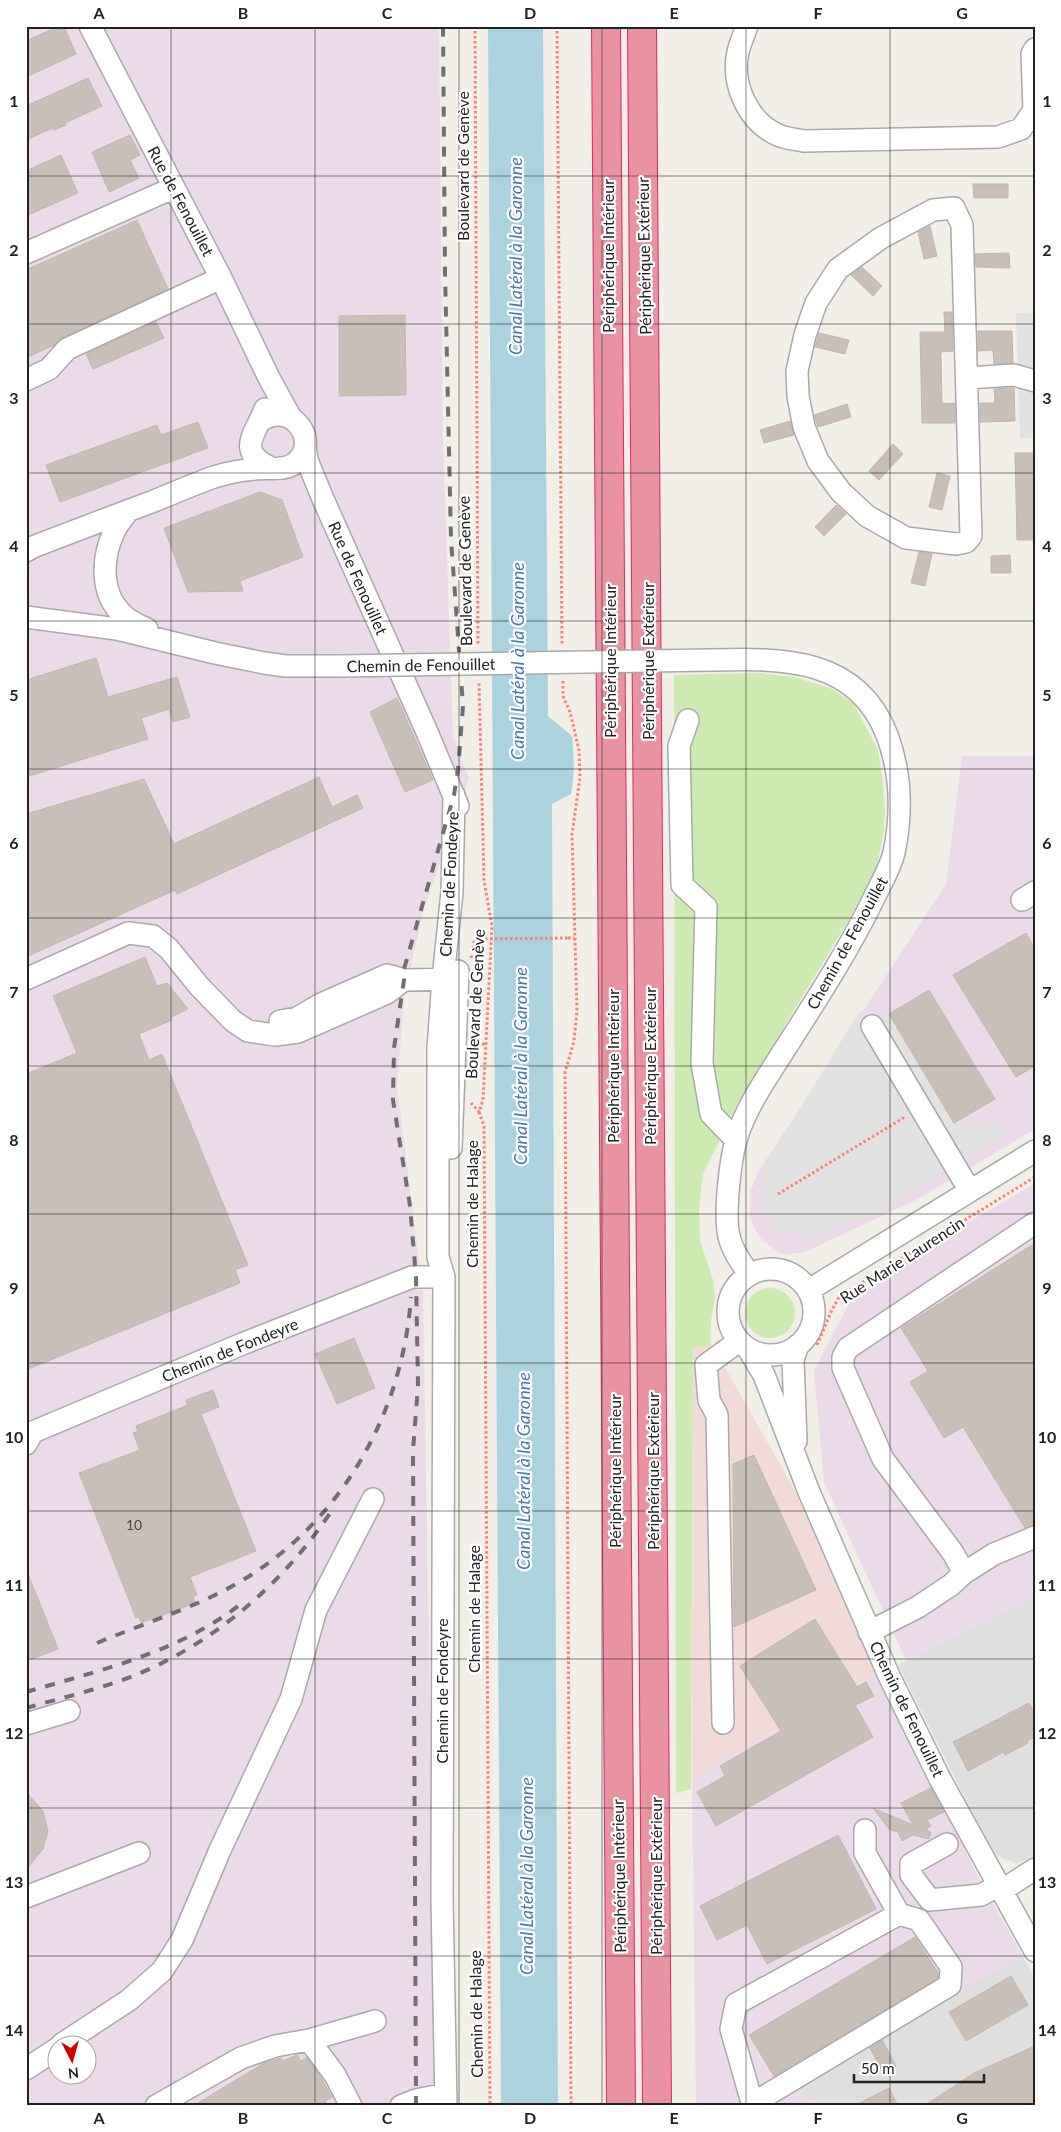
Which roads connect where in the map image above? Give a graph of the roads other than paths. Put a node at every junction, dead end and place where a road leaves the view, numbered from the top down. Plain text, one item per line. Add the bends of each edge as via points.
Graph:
1 (90, 26) edge
2 (606, 26) edge
3 (642, 26) edge
4 (747, 26) edge
5 (1035, 49) edge
6 (173, 188) junction
7 (26, 253) edge
8 (221, 278) junction
9 (269, 378) junction
10 (967, 378) junction
11 (26, 380) edge
12 (1035, 381) edge
13 (291, 418) junction
14 (259, 422) junction
15 (251, 443) junction
16 (305, 446) junction
17 (275, 468) junction
18 (215, 477) junction
19 (323, 499) junction
20 (129, 510) junction
21 (26, 551) edge
22 (26, 618) edge
23 (177, 644) junction
24 (688, 720) dead end
25 (454, 795) joint
26 (457, 975) junction
27 (26, 979) edge
28 (872, 1026) dead end
29 (736, 1140) junction
30 (1035, 1151) edge
31 (970, 1191) junction
32 (1035, 1223) edge
33 (749, 1274) junction
34 (444, 1277) junction
35 (809, 1290) junction
36 (744, 1346) junction
37 (806, 1348) junction
38 (26, 1444) edge
39 (796, 1458) junction
40 (373, 1499) dead end
41 (1035, 1537) edge
42 (964, 1573) junction
43 (869, 1632) junction
44 (69, 1711) dead end
45 (722, 1722) dead end
46 (26, 1724) edge
47 (865, 1830) dead end
48 (947, 1844) dead end
49 (139, 1854) dead end
50 (1035, 1869) edge
51 (999, 1889) junction
52 (26, 1897) edge
53 (930, 1900) junction
54 (898, 1914) junction
55 (919, 1920) junction
56 (1035, 1951) edge
57 (376, 2021) dead end
58 (77, 2034) edge
59 (309, 2040) junction
60 (48, 2055) edge
61 (26, 2069) edge
62 (446, 2100) edge
63 (753, 2105) edge
64 (156, 2106) edge
65 (352, 2106) edge
66 (401, 2106) edge
67 (621, 2106) edge
68 (657, 2106) edge

1 - 6 street, Rue de Fenouillet
2 - 67 highway, Périphérique Intérieur
3 - 68 highway, Périphérique Extérieur
4 - 5 street via 738,53 737,78 747,108 760,125 779,136 804,141 998,137 1021,129 1034,110 1032,54
6 - 7 street
6 - 8 street, Rue de Fenouillet
8 - 9 street, Rue de Fenouillet
8 - 11 street via 66,349 49,369
9 - 13 street, Rue de Fenouillet
9 - 14 street via 267,402
10 - 10 street via 971,536 966,542 956,544 906,538 867,516 841,492 818,461 804,427 797,371 816,303 838,269 881,238 933,210 954,208 962,225
10 - 12 street via 1014,375
13 - 14 street via 278,415
13 - 16 street, Rue de Fenouillet via 302,430
14 - 15 street
15 - 17 street, Rue de Fenouillet via 258,461
15 - 18 street via 241,456
16 - 17 street via 294,464
16 - 19 street, Rue de Fenouillet via 307,460
17 - 18 street via 248,469
17 - 19 street, Rue de Fenouillet via 300,479
18 - 20 street
19 - 25 street, Rue de Fenouillet
20 - 21 street
20 - 23 street, Chemin de Fenouillet via 114,532 107,550 105,581 111,599 121,614
22 - 23 street, Chemin de Fenouillet via 117,629
23 - 29 street, Chemin de Fenouillet, bridge via 286,666 792,661 842,678 866,698 893,749 900,801 893,855 862,922 750,1107
24 - 29 street via 678,746 682,885 706,907 702,1063 711,1114
25 - 26 street, Chemin de Fondeyre via 461,814 464,838
26 - 27 street via 390,973 388,993 298,1032 275,1035 248,1031 234,1021 199,986 169,949 153,936 128,933
26 - 34 street, Chemin de Fondeyre via 450,1256
28 - 31 street
29 - 33 street, Chemin de Fenouillet via 728,1195 728,1232 737,1257
30 - 31 street, Rue Marie Laurencin
31 - 35 street, Rue Marie Laurencin
32 - 42 street via 848,1348 843,1357 843,1368 882,1459 953,1553
33 - 35 street via 765,1268 782,1270 797,1277
33 - 36 street via 737,1284 729,1298 727,1313 730,1328
34 - 38 street, Chemin de Fondeyre via 412,1277 251,1341 33,1432
34 - 62 street, Chemin de Fondeyre via 442,1898
35 - 37 street via 813,1320
36 - 37 street via 769,1355
36 - 39 street, Chemin de Fenouillet via 764,1374
36 - 45 street via 706,1365 710,1400 717,1414
37 - 39 street, Chemin de Fenouillet via 793,1360
39 - 43 street, Chemin de Fenouillet
40 - 58 street via 316,1610 291,1699 182,1940 162,1971 129,2000
41 - 42 street via 994,1554
42 - 43 street via 918,1608
43 - 51 street, Chemin de Fenouillet via 936,1770
44 - 46 street
47 - 54 street via 865,1853
48 - 53 street via 910,1864 911,1875
49 - 52 street
50 - 51 street
51 - 53 street
51 - 56 street, Chemin de Fenouillet
53 - 55 street
54 - 55 street
54 - 63 street via 736,2004 731,2029
55 - 63 street via 951,1967 950,1985
57 - 59 street
59 - 64 street via 275,2046 241,2058
59 - 65 street via 335,2075
60 - 61 street
62 - 66 street via 416,2100

